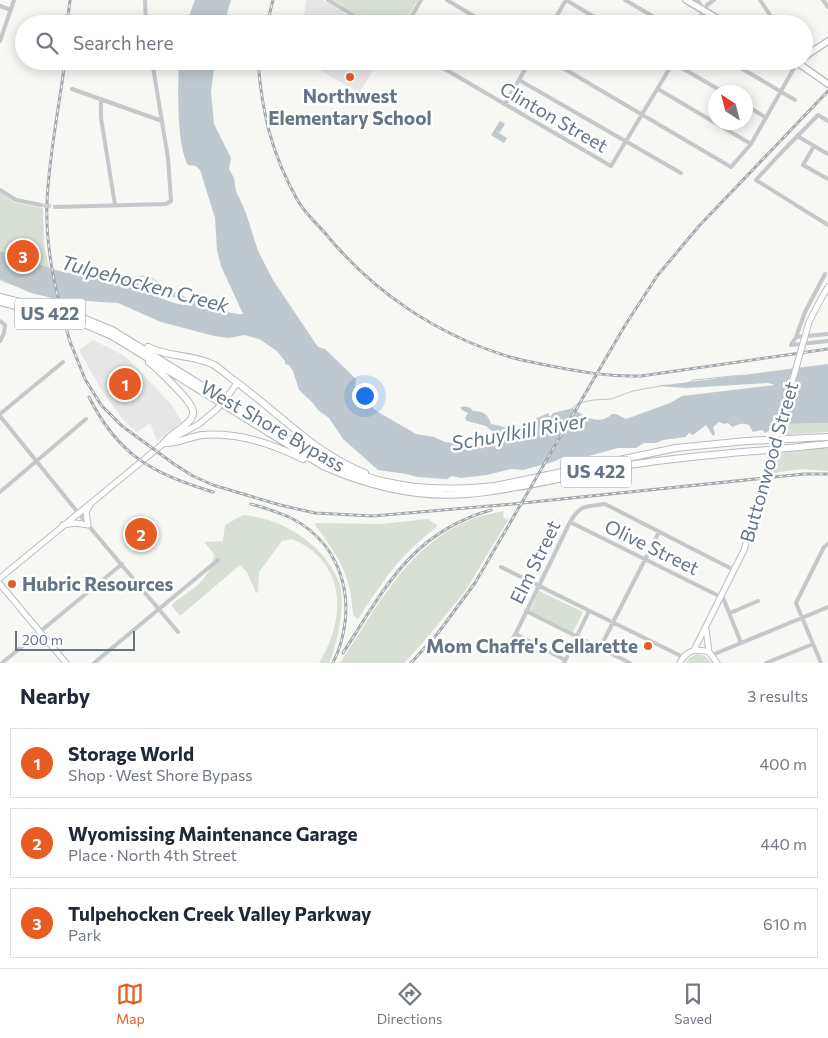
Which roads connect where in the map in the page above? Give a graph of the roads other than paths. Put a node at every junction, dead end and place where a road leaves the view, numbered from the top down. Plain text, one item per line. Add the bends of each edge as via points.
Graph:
1 (14, 0) edge
2 (145, 0) edge
3 (328, 0) edge
4 (421, 0) edge
5 (447, 0) edge
6 (566, 0) edge
7 (625, 0) edge
8 (686, 0) edge
9 (697, 0) edge
10 (714, 0) edge
11 (760, 0) edge
12 (823, 0) edge
13 (0, 6) edge
14 (828, 7) edge
15 (11, 10) junction
16 (704, 10) junction
17 (146, 15) edge
18 (353, 15) edge
19 (412, 15) edge
20 (472, 15) edge
21 (557, 15) edge
22 (591, 15) edge
23 (651, 15) edge
24 (701, 15) edge
25 (712, 15) edge
26 (770, 15) edge
27 (0, 41) edge
28 (828, 41) edge
29 (813, 51) edge
30 (153, 70) edge
31 (447, 70) edge
32 (525, 70) edge
33 (566, 70) edge
34 (668, 70) edge
35 (686, 70) edge
36 (744, 70) edge
37 (794, 70) edge
38 (810, 70) edge
39 (519, 80) junction
40 (827, 83) edge
41 (712, 85) edge
42 (72, 89) dead end
43 (658, 89) junction
44 (781, 92) junction
45 (101, 100) junction
46 (795, 100) dead end
47 (504, 104) junction
48 (753, 110) edge
49 (642, 115) junction
50 (766, 118) junction
51 (828, 121) edge
52 (162, 122) junction
53 (797, 136) junction
54 (626, 141) junction
55 (751, 144) junction
56 (814, 146) junction
57 (828, 154) edge
58 (681, 174) dead end
59 (828, 179) edge
60 (0, 190) edge
61 (115, 205) junction
62 (41, 206) tunnel mouth
63 (56, 207) tunnel mouth
64 (828, 225) edge
65 (824, 274) dead end
66 (828, 287) edge
67 (0, 296) edge
68 (0, 302) edge
69 (86, 319) junction
70 (0, 321) edge
71 (100, 331) junction
72 (828, 334) edge
73 (796, 337) junction
74 (0, 341) edge
75 (828, 341) edge
76 (63, 362) dead end
77 (237, 383) junction
78 (0, 415) edge
79 (86, 420) dead end
80 (828, 436) edge
81 (164, 442) junction
82 (828, 444) edge
83 (37, 461) junction
84 (365, 482) junction
85 (429, 489) junction
86 (0, 492) edge
87 (92, 501) junction
88 (78, 512) junction
89 (570, 522) junction
90 (62, 525) junction
91 (88, 525) junction
92 (658, 532) junction
93 (828, 544) edge
94 (645, 558) junction
95 (218, 560) dead end
96 (122, 564) junction
97 (501, 567) dead end
98 (734, 570) junction
99 (0, 578) edge
100 (0, 584) edge
101 (538, 586) junction
102 (722, 596) junction
103 (758, 601) dead end
104 (828, 607) edge
105 (159, 610) junction
106 (589, 610) junction
107 (526, 611) junction
108 (730, 613) junction
109 (802, 618) junction
110 (614, 623) junction
111 (707, 624) junction
112 (40, 632) junction
113 (178, 632) dead end
114 (516, 634) junction
115 (576, 637) junction
116 (741, 643) junction
117 (813, 644) junction
118 (600, 648) junction
119 (694, 650) junction
120 (502, 651) dead end
121 (711, 654) junction
122 (683, 657) junction
123 (564, 661) edge
124 (2, 663) edge
125 (66, 663) edge
126 (94, 663) edge
127 (630, 663) edge
128 (680, 663) edge
129 (717, 663) edge
130 (766, 663) edge
131 (821, 663) edge

1 - 15 street
2 - 17 street
3 - 18 street
4 - 19 street
5 - 20 street
6 - 21 street
6 - 22 street
7 - 23 street
8 - 16 main road
9 - 16 street
10 - 16 street
11 - 26 street
12 - 14 street
13 - 15 street
15 - 27 street
16 - 24 street
16 - 25 main road
28 - 29 main road
30 - 52 street
31 - 47 street, Clinton Street
32 - 39 street
33 - 49 street
34 - 43 street
35 - 41 street
36 - 44 street
37 - 44 street
38 - 40 main road
39 - 47 street
39 - 54 street
42 - 45 street
43 - 49 street
43 - 55 street
44 - 46 street
44 - 50 street
45 - 52 street
45 - 61 street
47 - 54 street, Clinton Street via 611,166
48 - 50 street
49 - 54 street
49 - 55 street via 731,167
50 - 55 street
51 - 53 street via 818,115
52 - 61 street via 172,198 166,204
53 - 56 street
53 - 64 street via 756,180
54 - 58 street
56 - 57 street
56 - 59 street via 803,165
60 - 62 street via 16,200
61 - 63 street
65 - 73 street
66 - 98 street, Buttonwood Street, bridge via 810,322 746,544
67 - 69 highway, West Shore Bypass / US 422
68 - 71 highway, West Shore Bypass / US 422 via 54,315
69 - 77 highway via 114,328 155,351 208,362
69 - 85 highway, West Shore Bypass / US 422 via 136,344 330,464 372,479
70 - 74 street via 5,325
71 - 81 highway via 154,366 191,405 190,421
71 - 84 highway, West Shore Bypass / US 422 via 323,466
72 - 73 street
73 - 75 street via 791,345
76 - 78 street
77 - 81 street, bridge via 217,409 199,424
77 - 85 highway via 333,458 368,474
78 - 83 street
79 - 83 street
80 - 85 highway, West Shore Bypass / US 422 via 704,444 495,486
81 - 84 highway via 204,435 234,436 274,447 337,476
81 - 87 street
82 - 84 highway, West Shore Bypass / US 422 via 642,463 466,494 429,494
83 - 86 street
83 - 88 street
87 - 88 street
87 - 91 street via 86,512
88 - 90 street
88 - 91 street
89 - 92 street, Elm Street via 582,507 605,504
89 - 94 street, Olive Street
89 - 101 street, Elm Street
90 - 91 street
90 - 99 street
91 - 96 street
92 - 94 street
92 - 98 street
93 - 109 street via 796,603
94 - 102 street, Olive Street
94 - 110 street
95 - 105 street
96 - 105 street
96 - 112 street
97 - 101 street
98 - 102 street, Buttonwood Street
100 - 112 street
101 - 106 street
101 - 107 street, Elm Street
102 - 108 street
102 - 111 street, Buttonwood Street
103 - 108 street
104 - 109 street
105 - 113 street
105 - 126 street
106 - 110 street
106 - 115 street
107 - 114 street, Elm Street
107 - 115 street
108 - 116 street
109 - 116 street
109 - 117 street
110 - 118 street
110 - 122 street
111 - 119 street, Buttonwood Street
111 - 121 street via 706,637
112 - 124 street
112 - 125 street
114 - 120 street, Elm Street
114 - 123 street
115 - 118 street
115 - 123 street
116 - 121 street
117 - 130 street
117 - 131 street
118 - 127 street
119 - 121 street
119 - 122 street
121 - 129 street
122 - 128 street

